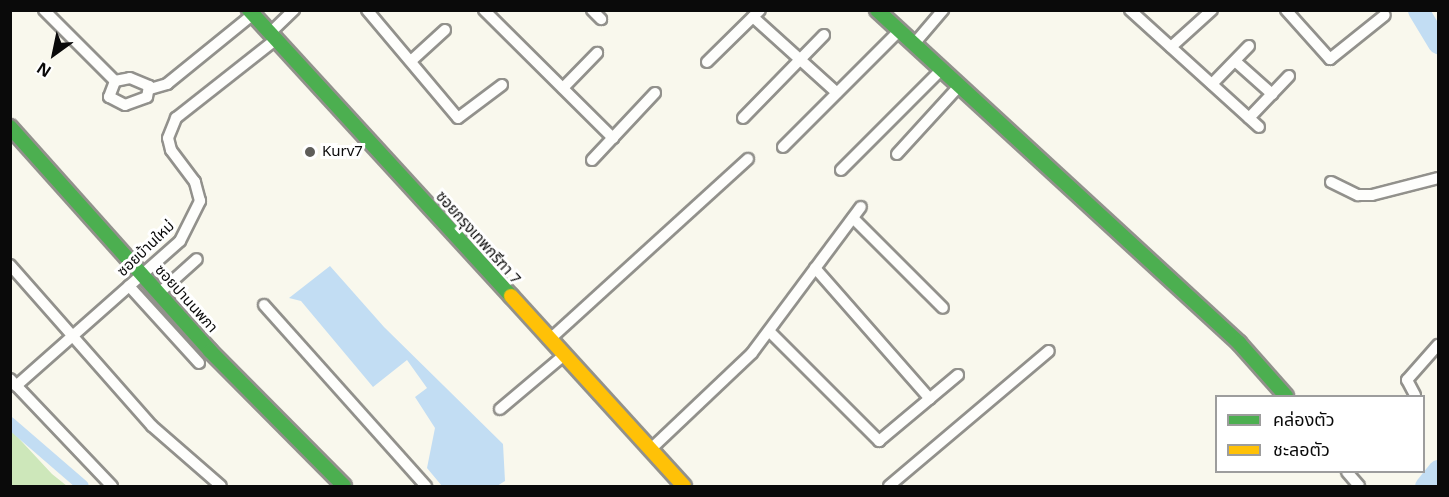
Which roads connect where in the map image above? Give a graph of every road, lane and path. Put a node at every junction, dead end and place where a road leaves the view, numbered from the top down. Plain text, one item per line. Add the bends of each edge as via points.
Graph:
1 (44, 10) edge
2 (294, 10) edge
3 (484, 10) edge
4 (592, 10) edge
5 (877, 10) edge
6 (943, 10) edge
7 (1131, 10) edge
8 (1212, 10) edge
9 (1286, 10) edge
10 (368, 11) edge
11 (250, 13) edge
12 (756, 14) edge
13 (1385, 15) dead end
14 (601, 19) dead end
15 (445, 30) dead end
16 (899, 31) junction
17 (824, 35) dead end
18 (272, 37) junction
19 (914, 45) junction
20 (1249, 46) dead end
21 (1171, 47) junction
22 (597, 53) dead end
23 (800, 60) junction
24 (411, 61) junction
25 (1234, 61) junction
26 (707, 62) dead end
27 (941, 70) junction
28 (1290, 76) dead end
29 (115, 81) junction
30 (1212, 84) junction
31 (502, 85) dead end
32 (959, 86) junction
33 (562, 88) junction
34 (150, 89) junction
35 (655, 93) dead end
36 (837, 93) junction
37 (1272, 94) junction
38 (743, 118) dead end
39 (1249, 118) junction
40 (10, 127) edge
41 (1258, 127) dead end
42 (613, 138) junction
43 (783, 147) dead end
44 (897, 154) dead end
45 (748, 159) dead end
46 (592, 160) dead end
47 (841, 170) dead end
48 (1438, 178) edge
49 (1331, 182) dead end
50 (861, 207) dead end
51 (853, 218) junction
52 (197, 259) dead end
53 (10, 265) edge
54 (816, 268) junction
55 (142, 275) junction
56 (129, 286) junction
57 (158, 294) junction
58 (264, 305) dead end
59 (943, 308) dead end
60 (769, 331) junction
61 (73, 336) junction
62 (549, 340) junction
63 (1438, 345) edge
64 (1048, 351) dead end
65 (564, 356) junction
66 (200, 363) dead end
67 (958, 375) dead end
68 (14, 382) edge
69 (1285, 395) edge
70 (1415, 395) dead end
71 (930, 399) junction
72 (500, 409) dead end
73 (651, 449) junction
74 (1349, 473) edge
75 (111, 486) edge
76 (221, 486) edge
77 (344, 486) edge
78 (426, 486) edge
79 (684, 486) edge
80 (889, 486) edge
81 (1359, 486) edge

1 - 29 street
2 - 18 street
3 - 33 street
4 - 14 street
5 - 16 street
6 - 19 street
7 - 21 street
8 - 21 street
9 - 13 street via 1330,59
10 - 24 street
11 - 18 street, ซอยกรุงเทพกรีฑา 7
11 - 34 street via 167,84
12 - 23 street
12 - 26 street
15 - 24 street
16 - 19 street
16 - 36 street
17 - 23 street
18 - 55 street, ซอยบ้านใหม่ via 176,118 168,138 171,150 195,182 198,214 180,241
18 - 62 street, ซอยกรุงเทพกรีฑา 7
19 - 27 street
20 - 25 street
21 - 30 street
22 - 33 street
23 - 36 street
23 - 38 street
24 - 31 street via 458,118
25 - 30 street
25 - 37 street
27 - 32 street
27 - 47 street
28 - 37 street
29 - 34 street via 130,78
29 - 34 street via 109,97 120,104 140,102
30 - 39 street
32 - 44 street
32 - 69 street via 1231,336
33 - 42 street
35 - 42 street
36 - 43 street
37 - 39 street
39 - 41 street
40 - 55 street, ซอยปานนพภา
42 - 46 street
45 - 62 street
48 - 49 street via 1372,195 1358,195
50 - 51 street
51 - 54 street
51 - 59 street
52 - 57 street
53 - 61 street
54 - 60 street
54 - 71 street
55 - 56 street, ซอยบ้านใหม่
55 - 57 street, ซอยปานนพภา
56 - 61 street, ซอยบ้านใหม่
56 - 66 street
57 - 77 street, ซอยปานนพภา
58 - 78 street
60 - 71 street via 872,438 886,438
60 - 73 street via 752,353
61 - 68 street, ซอยบ้านใหม่
61 - 76 street via 152,426
62 - 65 street, ซอยกรุงเทพกรีฑา 7
63 - 70 street via 1407,380
64 - 80 street
65 - 72 street
65 - 73 street, ซอยกรุงเทพกรีฑา 7
67 - 71 street
68 - 75 street
73 - 79 street, ซอยกรุงเทพกรีฑา 7
74 - 81 street

